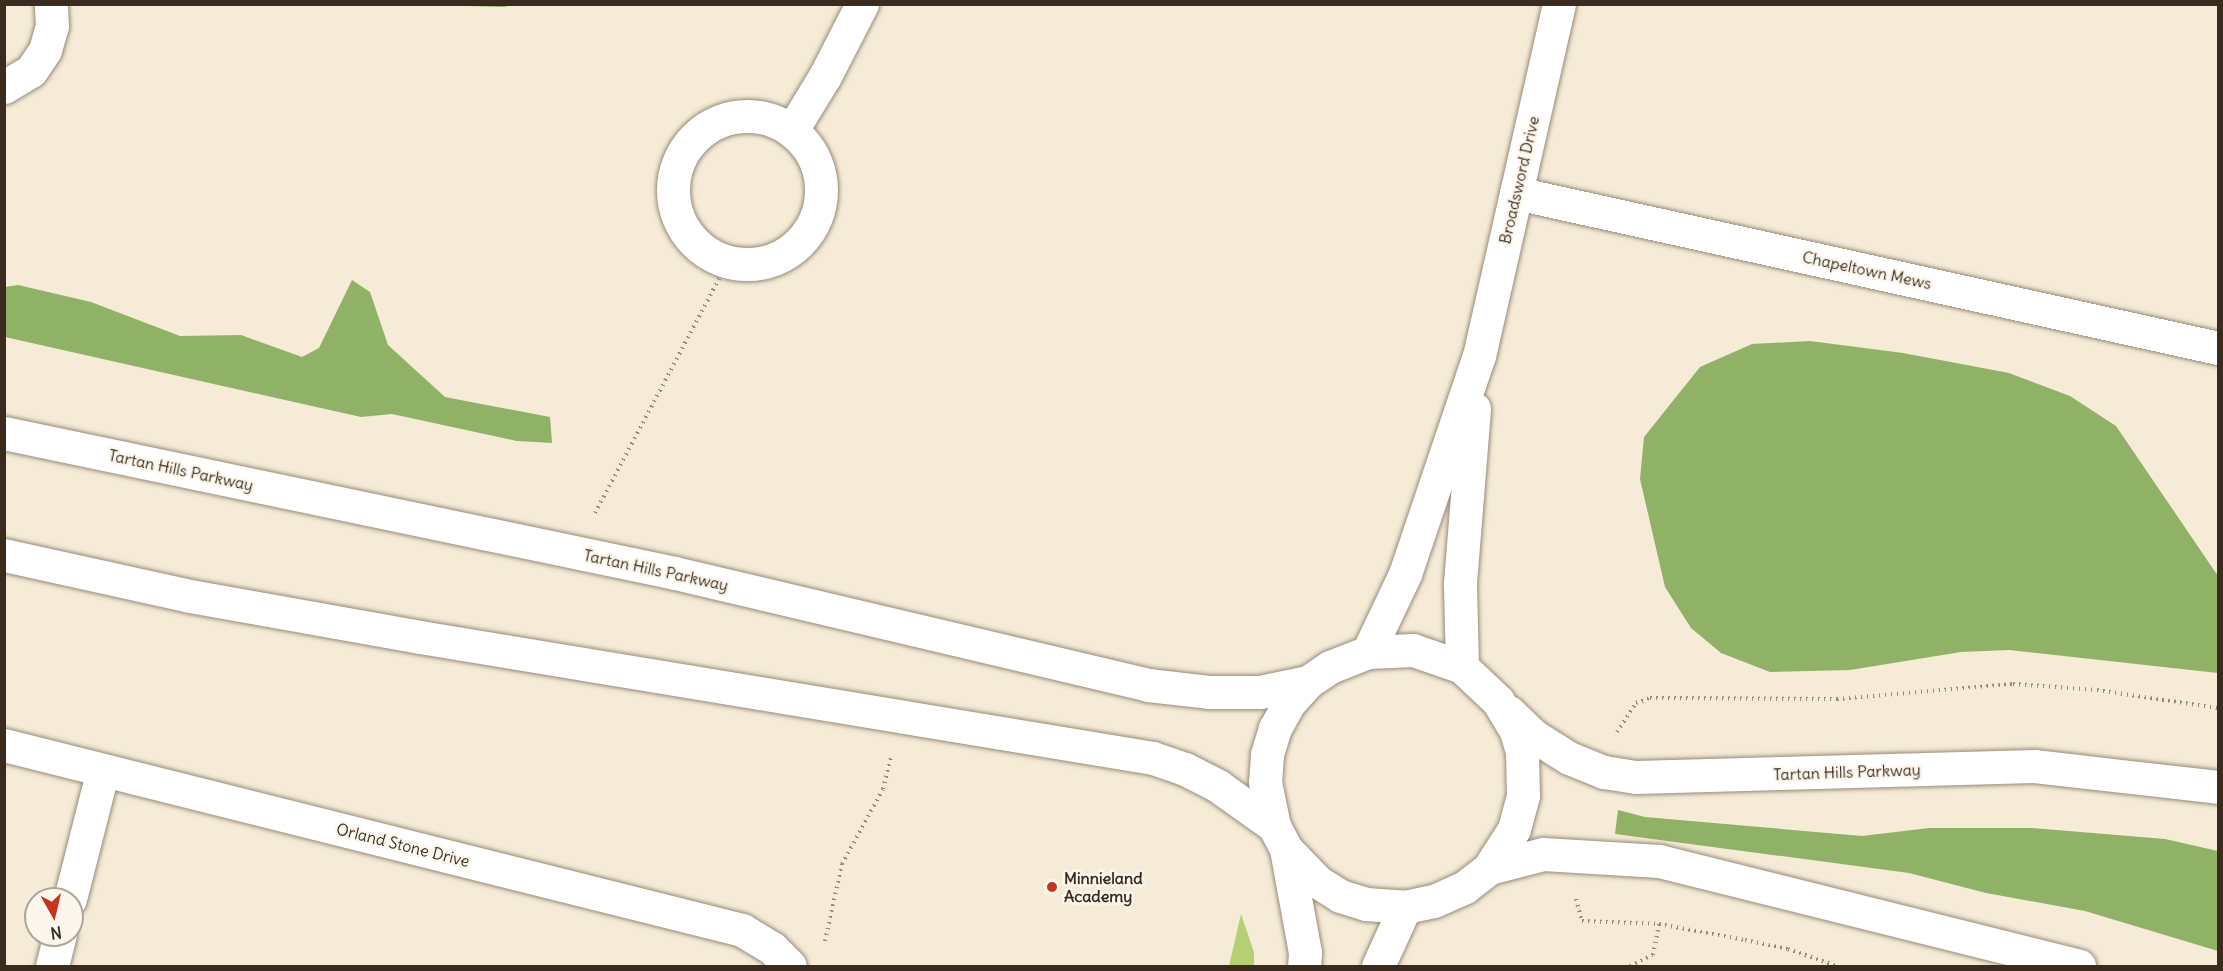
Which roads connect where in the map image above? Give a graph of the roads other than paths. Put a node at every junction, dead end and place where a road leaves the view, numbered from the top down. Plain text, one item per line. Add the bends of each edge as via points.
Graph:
1 (51, 4) edge
2 (862, 4) edge
3 (1559, 4) edge
4 (4, 87) edge
5 (792, 130) junction
6 (1516, 193) junction
7 (2218, 348) edge
8 (1479, 356) junction
9 (4, 433) edge
10 (4, 555) edge
11 (1368, 651) junction
12 (1462, 667) junction
13 (1308, 682) junction
14 (1498, 701) junction
15 (4, 745) edge
16 (103, 770) junction
17 (2218, 788) edge
18 (1280, 837) junction
19 (1489, 868) junction
20 (73, 887) edge
21 (1405, 907) junction
22 (57, 947) edge
23 (52, 966) edge
24 (790, 966) edge
25 (1304, 966) edge
26 (1378, 966) edge
27 (2079, 966) edge

1 - 4 street via 52,26 45,50 30,71
2 - 5 street
3 - 6 street, Broadsword Drive
5 - 5 street via 809,149 820,172 821,197 814,221 800,243 778,257 754,263 728,262 705,251 686,233 675,209 673,182 680,157 696,136 718,122 744,116 769,119
6 - 7 street, Chapeltown Mews
6 - 8 street, Broadsword Drive
8 - 11 street, Broadsword Drive via 1405,574
8 - 12 street, Broadsword Drive via 1460,583
9 - 13 street, Tartan Hills Parkway via 575,552 1148,685 1209,692 1260,692
10 - 18 street, Tartan Hills Parkway via 213,600 1153,758 1218,786
11 - 12 street, Tartan Hills Parkway via 1413,650
11 - 13 street, Tartan Hills Parkway via 1329,667
12 - 14 street, Tartan Hills Parkway
13 - 18 street, Tartan Hills Parkway via 1289,703 1267,755 1265,782
14 - 17 street, Tartan Hills Parkway via 1534,736 1569,758 1604,772 1636,777 2034,766
14 - 19 street, Tartan Hills Parkway via 1516,731 1522,752 1523,796 1514,829
15 - 16 street, Orland Stone Drive
16 - 20 street
16 - 24 street, Orland Stone Drive via 742,930 772,948
18 - 21 street, Tartan Hills Parkway via 1318,882 1340,896 1366,904
18 - 25 street via 1305,953
19 - 21 street, Tartan Hills Parkway via 1465,887 1434,901
19 - 27 street, Tartan Hills Parkway via 1543,854 1659,861
21 - 26 street
22 - 23 street

